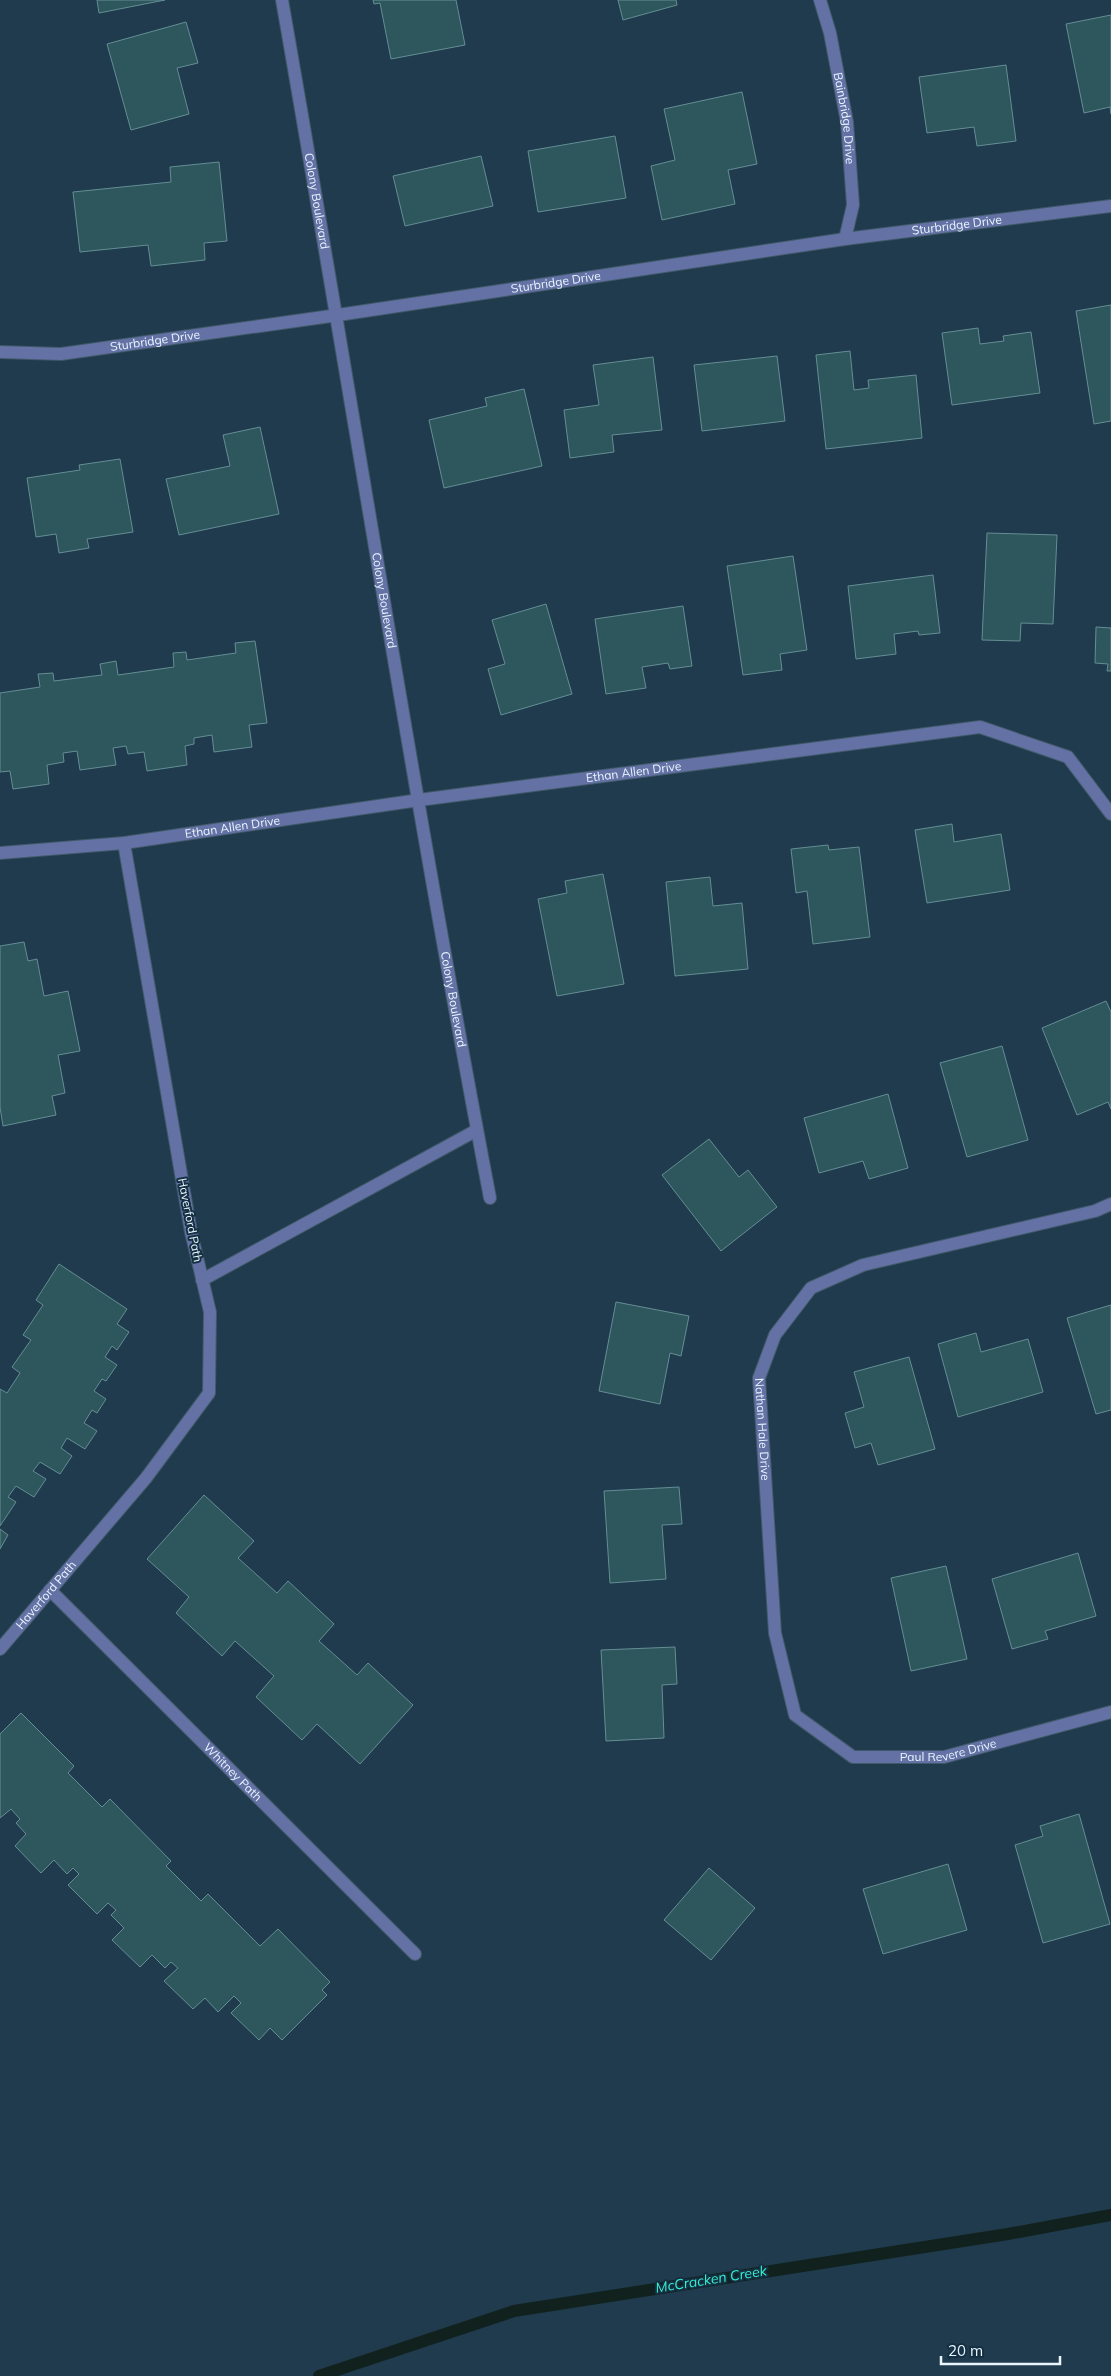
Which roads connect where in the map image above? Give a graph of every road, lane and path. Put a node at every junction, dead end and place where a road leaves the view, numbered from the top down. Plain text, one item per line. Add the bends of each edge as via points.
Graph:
1 (282, 0) edge
2 (820, 0) edge
3 (1111, 206) edge
4 (845, 239) junction
5 (338, 315) junction
6 (0, 352) edge
7 (419, 800) junction
8 (1111, 814) edge
9 (124, 843) junction
10 (0, 853) edge
11 (477, 1130) junction
12 (490, 1198) dead end
13 (1111, 1204) edge
14 (202, 1280) junction
15 (50, 1590) junction
16 (0, 1649) edge
17 (1111, 1712) edge
18 (794, 1715) joint
19 (415, 1954) dead end

1 - 5 street, Colony Boulevard
2 - 4 street, Bainbridge Drive via 830,33 847,122 853,205
3 - 4 street, Sturbridge Drive
4 - 5 street, Sturbridge Drive
5 - 6 street, Sturbridge Drive via 61,354
5 - 7 street, Colony Boulevard
7 - 8 street, Ethan Allen Drive via 980,727 1068,756
7 - 9 street, Ethan Allen Drive
7 - 11 street, Colony Boulevard
9 - 10 street
9 - 14 street, Haverford Path
11 - 12 street, Colony Boulevard
11 - 14 street
13 - 18 street, Nathan Hale Drive via 863,1265 811,1288 775,1335 759,1378 759,1388 775,1633
14 - 15 street, Haverford Path via 210,1312 209,1393 146,1478
15 - 16 street, Haverford Path
15 - 19 street, Whitney Path
17 - 18 street, Paul Revere Drive via 935,1757 853,1757

